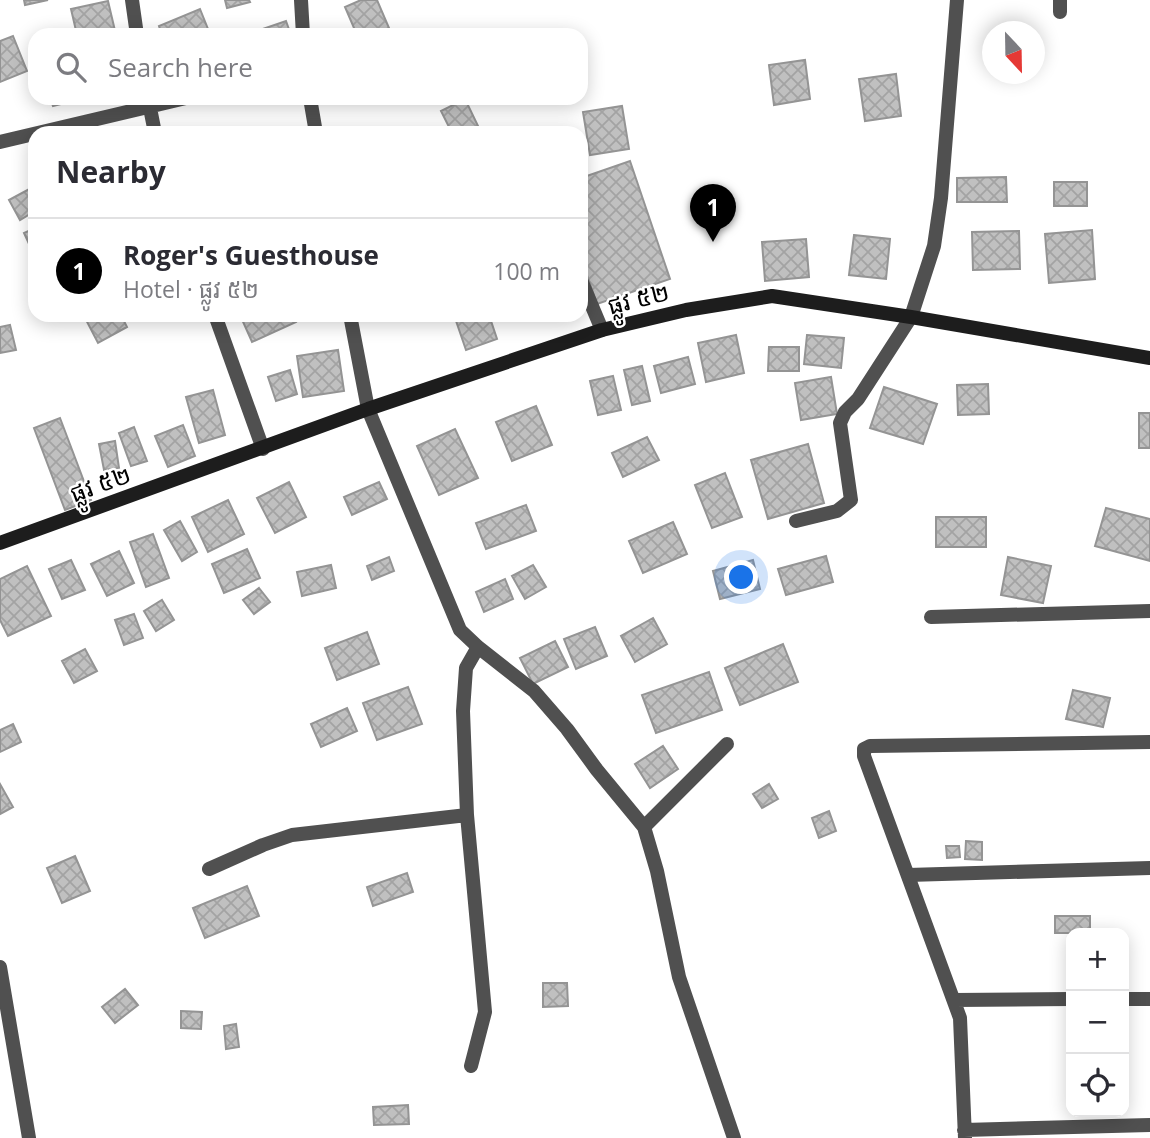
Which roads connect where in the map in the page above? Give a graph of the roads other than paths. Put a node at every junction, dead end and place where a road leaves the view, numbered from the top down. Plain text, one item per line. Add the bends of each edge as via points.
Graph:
1 (132, 0) edge
2 (301, 0) edge
3 (957, 0) edge
4 (136, 28) edge
5 (303, 28) edge
6 (137, 105) edge
7 (149, 105) edge
8 (311, 105) edge
9 (59, 126) edge
10 (153, 126) edge
11 (315, 126) edge
12 (28, 134) edge
13 (0, 142) edge
14 (588, 296) edge
15 (911, 317) junction
16 (217, 322) edge
17 (351, 322) edge
18 (603, 330) junction
19 (1150, 358) edge
20 (368, 409) junction
21 (262, 449) junction
22 (796, 521) dead end
23 (0, 543) edge
24 (1150, 611) edge
25 (931, 617) dead end
26 (478, 647) junction
27 (1150, 743) edge
28 (727, 744) dead end
29 (467, 815) junction
30 (645, 827) junction
31 (1150, 868) edge
32 (209, 869) dead end
33 (908, 876) junction
34 (0, 967) edge
35 (1066, 999) edge
36 (1129, 999) edge
37 (1150, 999) edge
38 (954, 1000) junction
39 (471, 1066) dead end
40 (1150, 1125) edge
41 (964, 1134) edge
42 (29, 1138) edge
43 (734, 1138) edge

1 - 4 street
2 - 5 street
3 - 15 street via 941,198 934,246
6 - 9 street
7 - 10 street
8 - 11 street
12 - 13 street
14 - 18 street
15 - 18 street, ផ្លូវ ៥២ via 772,296
15 - 19 street, ផ្លូវ ៥២
15 - 22 street via 840,423 851,500 837,511
16 - 21 street
17 - 20 street
18 - 20 street, ផ្លូវ ៥២
20 - 21 street, ផ្លូវ ៥២
20 - 26 street via 460,630
21 - 23 street, ផ្លូវ ៥២
24 - 25 street
26 - 29 street via 466,668 463,711
26 - 30 street via 534,691
27 - 33 street via 864,749
28 - 30 street
29 - 32 street via 292,835
29 - 39 street via 485,1012
30 - 43 street via 679,977
31 - 33 street
33 - 38 street
34 - 42 street
35 - 38 street
36 - 37 street
38 - 41 street via 960,1018
40 - 41 street

